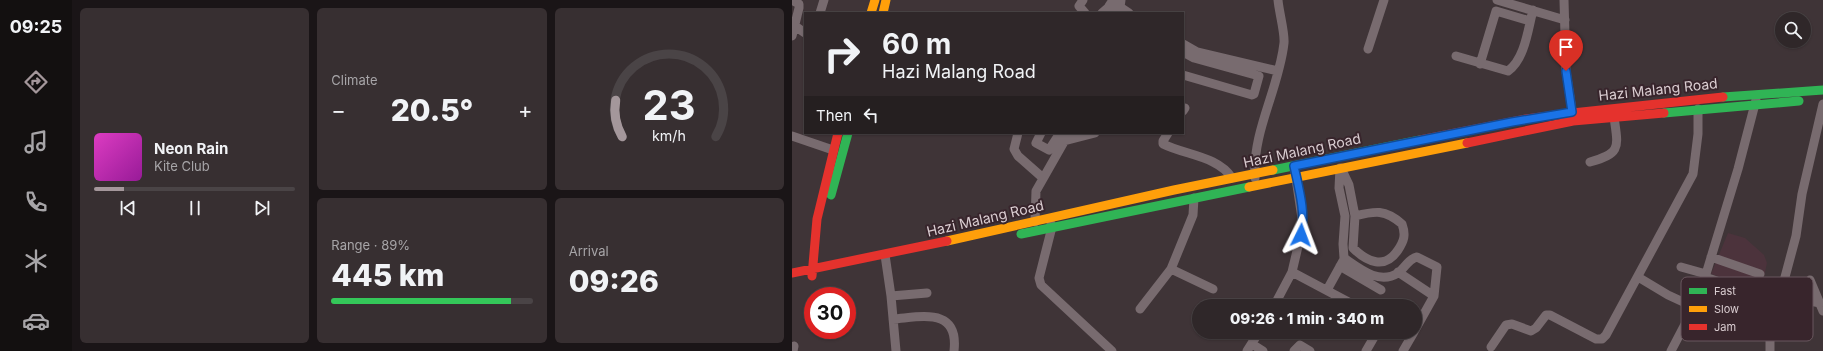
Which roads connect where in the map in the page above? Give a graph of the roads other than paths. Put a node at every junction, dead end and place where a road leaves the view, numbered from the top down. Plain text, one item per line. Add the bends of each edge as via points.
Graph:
1 (792, 0) edge
2 (824, 0) edge
3 (875, 0) edge
4 (886, 0) edge
5 (1083, 0) edge
6 (1278, 0) edge
7 (1384, 0) edge
8 (1497, 0) edge
9 (1564, 0) edge
10 (1533, 10) junction
11 (820, 12) edge
12 (871, 12) edge
13 (882, 12) edge
14 (1084, 12) edge
15 (1565, 20) junction
16 (1530, 21) junction
17 (794, 26) junction
18 (804, 32) edge
19 (792, 36) edge
20 (1184, 45) edge
21 (1368, 49) dead end
22 (1184, 52) edge
23 (1200, 56) junction
24 (1456, 56) dead end
25 (1480, 64) junction
26 (1242, 67) junction
27 (1278, 71) junction
28 (1184, 75) edge
29 (1823, 90) edge
30 (1757, 95) junction
31 (1823, 99) edge
32 (1756, 104) junction
33 (1823, 104) edge
34 (1698, 109) junction
35 (1572, 116) junction
36 (1614, 117) junction
37 (838, 134) edge
38 (848, 134) edge
39 (1018, 134) edge
40 (1041, 134) edge
41 (1085, 134) edge
42 (1167, 134) edge
43 (792, 136) edge
44 (1064, 136) edge
45 (1441, 136) junction
46 (1443, 146) junction
47 (833, 150) junction
48 (1338, 157) junction
49 (1590, 162) dead end
50 (1294, 166) junction
51 (1345, 167) junction
52 (1255, 174) junction
53 (1043, 178) junction
54 (1232, 178) junction
55 (1297, 178) junction
56 (1256, 186) junction
57 (1354, 190) dead end
58 (1194, 198) junction
59 (1355, 216) junction
60 (1035, 222) junction
61 (1050, 223) junction
62 (1711, 257) junction
63 (886, 258) junction
64 (1342, 262) junction
65 (1681, 267) dead end
66 (1171, 269) junction
67 (815, 272) junction
68 (1292, 272) junction
69 (1398, 272) junction
70 (792, 273) edge
71 (1760, 274) dead end
72 (1705, 275) junction
73 (1638, 277) junction
74 (1710, 277) edge
75 (1786, 277) edge
76 (792, 281) edge
77 (1813, 287) edge
78 (1213, 289) dead end
79 (1327, 290) junction
80 (1381, 290) dead end
81 (927, 293) dead end
82 (892, 296) junction
83 (1434, 296) junction
84 (1278, 299) edge
85 (1343, 299) edge
86 (1681, 300) edge
87 (1822, 307) edge
88 (1140, 309) dead end
89 (1422, 317) edge
90 (893, 319) junction
91 (1681, 331) edge
92 (1255, 339) edge
93 (1373, 339) edge
94 (1410, 339) edge
95 (1491, 347) dead end
96 (1250, 348) edge
97 (896, 351) edge
98 (954, 351) edge
99 (1112, 351) edge
100 (1263, 351) edge
101 (1294, 351) edge
102 (1310, 351) edge
103 (1366, 351) edge
104 (1403, 351) edge
105 (1671, 351) edge

1 - 17 street via 799,4
2 - 11 street
3 - 12 main road
4 - 13 main road
5 - 14 street via 1079,6
6 - 27 street via 1284,42
7 - 21 street
8 - 10 street
9 - 15 street
10 - 15 street
10 - 16 street
15 - 35 street via 1566,71
16 - 25 street via 1520,55 1511,68 1503,71
16 - 25 street via 1496,11
17 - 18 street
17 - 19 street
20 - 23 street
22 - 23 street
23 - 26 street
24 - 25 street
26 - 27 street
26 - 28 street via 1259,76 1253,95
27 - 52 street via 1260,132
29 - 30 main road, Hazi Malang Road
30 - 32 street
30 - 35 main road, Hazi Malang Road
31 - 32 main road, Hazi Malang Road
32 - 34 main road, Hazi Malang Road
32 - 62 street
33 - 75 street
34 - 36 main road, Hazi Malang Road
34 - 73 street via 1698,134 1692,174
35 - 36 main road, Hazi Malang Road
35 - 45 main road, Hazi Malang Road
35 - 46 main road, Hazi Malang Road
36 - 49 street via 1617,140 1614,150 1606,158
37 - 47 main road
38 - 67 main road via 824,221
39 - 53 street via 1014,150
40 - 44 street via 1036,144 1049,150
41 - 44 street
42 - 54 street via 1163,144 1211,162 1228,172
43 - 47 street
44 - 53 street
45 - 46 main road
45 - 48 main road, Hazi Malang Road
46 - 51 main road, Hazi Malang Road
47 - 67 main road via 817,219
48 - 50 main road, Hazi Malang Road
48 - 51 street
50 - 52 main road, Hazi Malang Road
50 - 55 street
51 - 55 main road, Hazi Malang Road
51 - 57 street
51 - 59 street
51 - 64 street via 1339,188 1345,216
52 - 54 main road, Hazi Malang Road
52 - 56 street
53 - 60 street via 1036,191
54 - 61 main road, Hazi Malang Road
55 - 56 main road, Hazi Malang Road
55 - 68 street via 1303,225
56 - 58 main road, Hazi Malang Road
58 - 61 main road, Hazi Malang Road
58 - 66 street via 1193,215
59 - 59 street via 1353,248 1372,261 1386,262 1391,259 1403,242 1405,234 1402,224 1386,213
60 - 61 main road, Hazi Malang Road
60 - 63 main road, Hazi Malang Road
61 - 63 main road, Hazi Malang Road
61 - 99 street via 1039,278 1041,285
62 - 71 street
62 - 72 street
63 - 67 main road, Hazi Malang Road
63 - 82 street
64 - 69 street via 1376,277 1387,277
64 - 79 street
64 - 80 street
65 - 72 street
66 - 78 street
66 - 88 street
67 - 70 main road, Hazi Malang Road
67 - 76 main road, Hazi Malang Road
68 - 79 street
68 - 84 street
69 - 83 street
69 - 83 street via 1417,256 1435,265 1438,269
72 - 74 street
73 - 86 street
73 - 95 street via 1602,339 1596,339 1546,315 1531,331 1512,324 1506,325
77 - 87 street
79 - 85 street
81 - 82 street
82 - 90 street
83 - 89 street
90 - 97 street
90 - 98 street via 929,316 939,318 952,330
91 - 105 street
92 - 96 street
93 - 103 street
94 - 104 street
96 - 100 street
101 - 102 street via 1300,345

